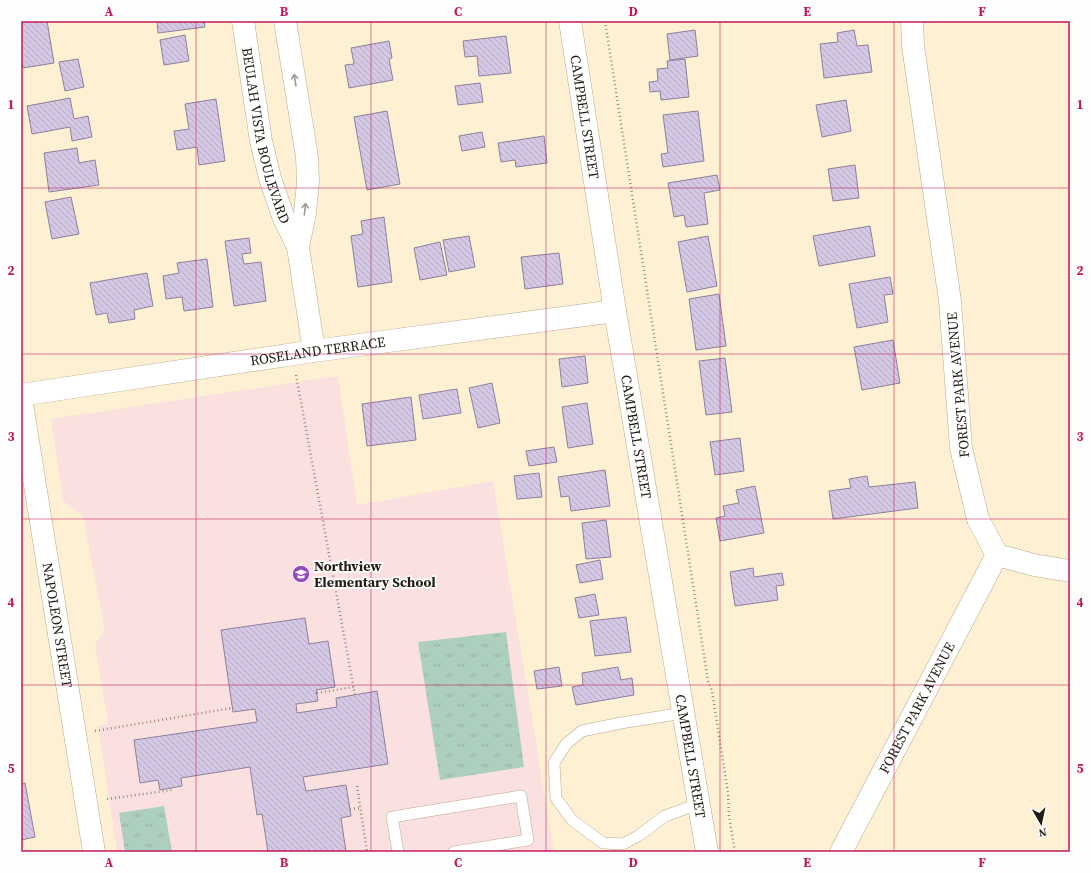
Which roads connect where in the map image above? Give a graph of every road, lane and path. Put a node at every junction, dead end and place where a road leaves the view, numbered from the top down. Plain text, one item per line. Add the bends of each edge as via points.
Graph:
1 (243, 21) edge
2 (285, 21) edge
3 (570, 21) edge
4 (605, 21) edge
5 (912, 21) edge
6 (298, 247) junction
7 (614, 311) junction
8 (314, 351) junction
9 (292, 354) junction
10 (21, 396) edge
11 (997, 555) junction
12 (1070, 571) edge
13 (354, 687) junction
14 (317, 693) dead end
15 (355, 695) dead end
16 (232, 708) dead end
17 (683, 713) junction
18 (75, 734) junction
19 (357, 786) dead end
20 (172, 788) dead end
21 (86, 802) junction
22 (698, 804) junction
23 (360, 808) junction
24 (350, 809) dead end
25 (94, 852) edge
26 (367, 852) edge
27 (398, 852) edge
28 (454, 852) edge
29 (707, 852) edge
30 (735, 852) edge
31 (841, 852) edge

1 - 6 street, BEULAH VISTA BOULEVARD via 270,178 283,216
6 -> 2 street, BEULAH VISTA BOULEVARD via 305,213 307,156
3 - 7 street, CAMPBELL STREET
4 - 30 path via 708,681 712,691 728,793
5 - 11 street, FOREST PARK AVENUE via 913,46 950,301 961,448 978,519
6 - 8 street, BEULAH VISTA BOULEVARD
7 - 8 street, ROSELAND TERRACE
7 - 17 street, CAMPBELL STREET
8 - 9 street, ROSELAND TERRACE
9 - 10 street, ROSELAND TERRACE
9 - 13 path
10 - 18 street, NAPOLEON STREET
11 - 12 street
11 - 31 street, FOREST PARK AVENUE
13 - 14 path
13 - 15 path
16 - 18 path
17 - 22 street, CAMPBELL STREET
17 - 22 lane via 582,731 566,744 554,763 556,798 572,820 603,842 623,844 666,816
18 - 21 street, NAPOLEON STREET
19 - 23 path
20 - 21 path
21 - 25 street, NAPOLEON STREET
22 - 29 street, CAMPBELL STREET
23 - 24 path
23 - 26 path
27 - 28 lane via 392,817 521,796 528,840

